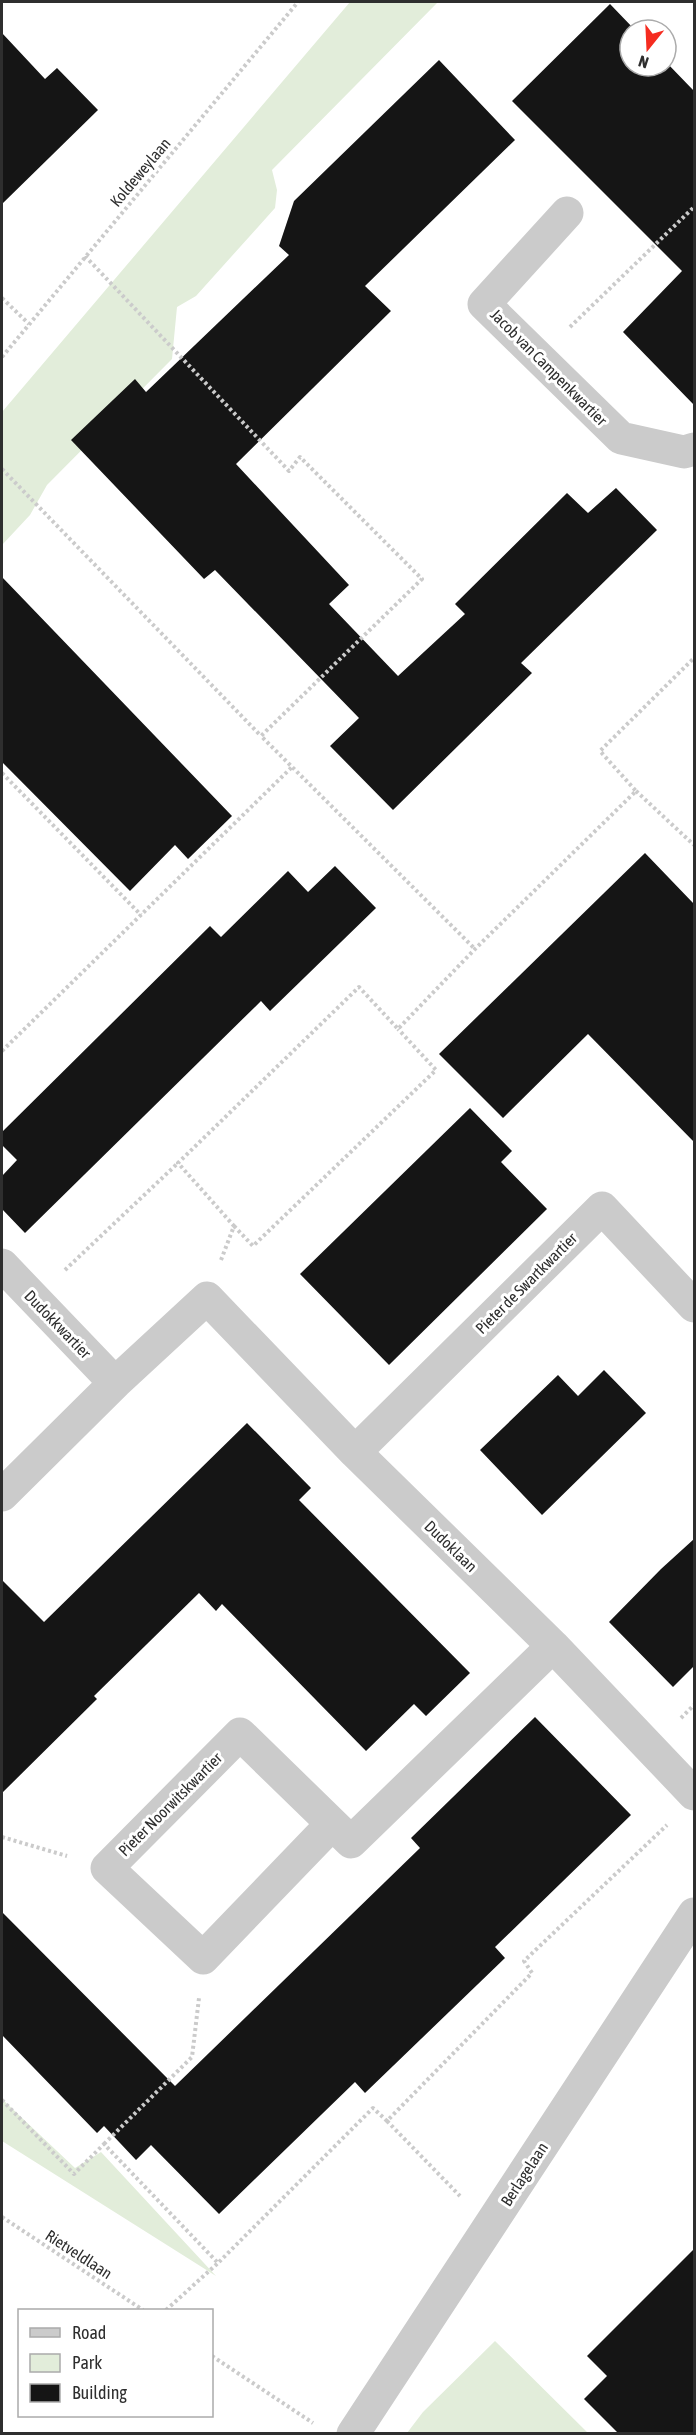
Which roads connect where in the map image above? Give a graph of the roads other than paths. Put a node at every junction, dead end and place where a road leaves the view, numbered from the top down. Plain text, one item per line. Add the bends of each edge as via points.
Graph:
1 (567, 213) dead end
2 (694, 449) edge
3 (2, 1265) edge
4 (694, 1306) edge
5 (116, 1383) junction
6 (355, 1452) junction
7 (2, 1495) edge
8 (553, 1646) junction
9 (694, 1794) edge
10 (332, 1824) junction
11 (694, 1914) edge
12 (352, 2433) edge

1 - 2 street, Jacob van Campenkwartier via 484,304 621,438 684,453
3 - 5 street, Dudokkwartier
4 - 6 street, Pieter de Swartkwartier via 602,1208
5 - 6 street, Dudoklaan via 207,1298
5 - 7 street
6 - 8 street, Dudoklaan
8 - 9 street, Dudoklaan
8 - 10 street, Pieter Noorwitskwartier via 351,1842
10 - 10 street, Pieter Noorwitskwartier via 203,1958 107,1868 240,1734
11 - 12 street, Berlagelaan

